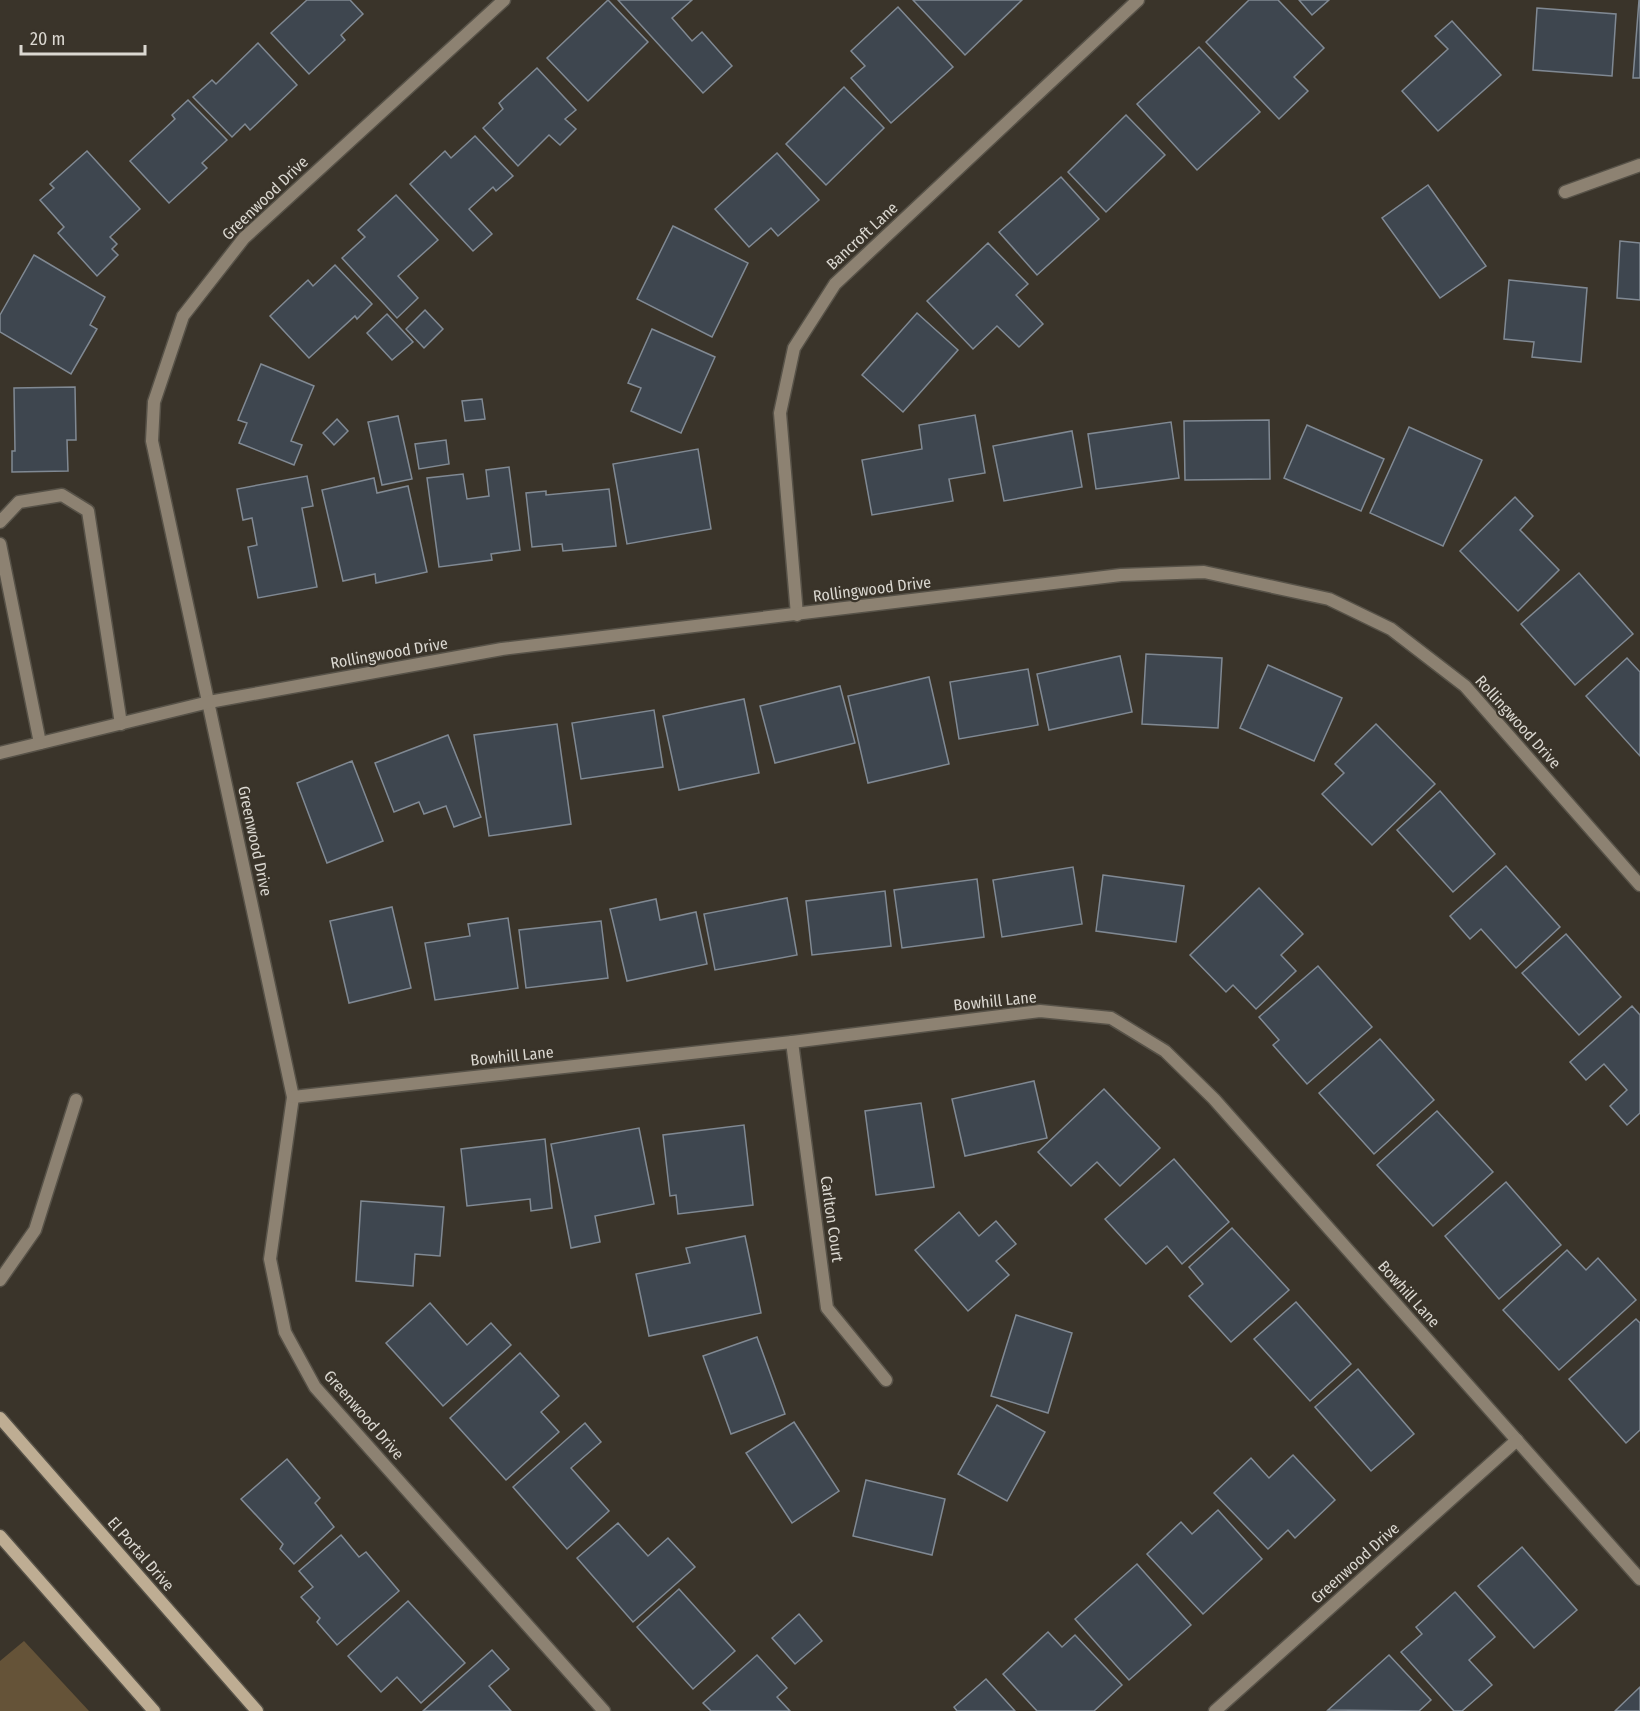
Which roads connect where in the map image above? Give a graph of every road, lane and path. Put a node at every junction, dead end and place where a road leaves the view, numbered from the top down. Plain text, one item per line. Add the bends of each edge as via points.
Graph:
1 (504, 0) edge
2 (1138, 0) edge
3 (1640, 165) edge
4 (1565, 192) dead end
5 (0, 522) edge
6 (0, 544) edge
7 (797, 615) junction
8 (209, 702) junction
9 (121, 724) junction
10 (40, 743) junction
11 (0, 753) edge
12 (1640, 885) edge
13 (792, 1042) junction
14 (293, 1097) junction
15 (76, 1100) dead end
16 (0, 1280) edge
17 (886, 1380) dead end
18 (0, 1418) edge
19 (1517, 1440) junction
20 (0, 1536) edge
21 (1640, 1579) edge
22 (154, 1711) edge
23 (257, 1711) edge
24 (604, 1711) edge
25 (1215, 1711) edge

1 - 8 street, Greenwood Drive via 244,238 183,316 154,402 153,441
2 - 7 street, Bancroft Lane via 835,284 794,348 780,413
3 - 4 street
5 - 9 street via 19,502 62,495 88,511
6 - 10 street
7 - 8 street, Rollingwood Drive via 502,649
7 - 12 street, Rollingwood Drive via 1121,575 1204,572 1329,599 1391,629 1465,686
8 - 9 street, Rollingwood Drive
8 - 14 street, Greenwood Drive
9 - 10 street, Rollingwood Drive
10 - 11 street, Rollingwood Drive
13 - 14 street, Bowhill Lane
13 - 17 street, Carlton Court via 827,1308
13 - 19 street, Bowhill Lane via 1040,1011 1111,1018 1165,1051 1214,1099
14 - 24 street, Greenwood Drive via 270,1259 285,1332 315,1386
15 - 16 street via 35,1230
18 - 23 main road, El Portal Drive
19 - 21 street, Bowhill Lane
19 - 25 street, Greenwood Drive
20 - 22 main road

